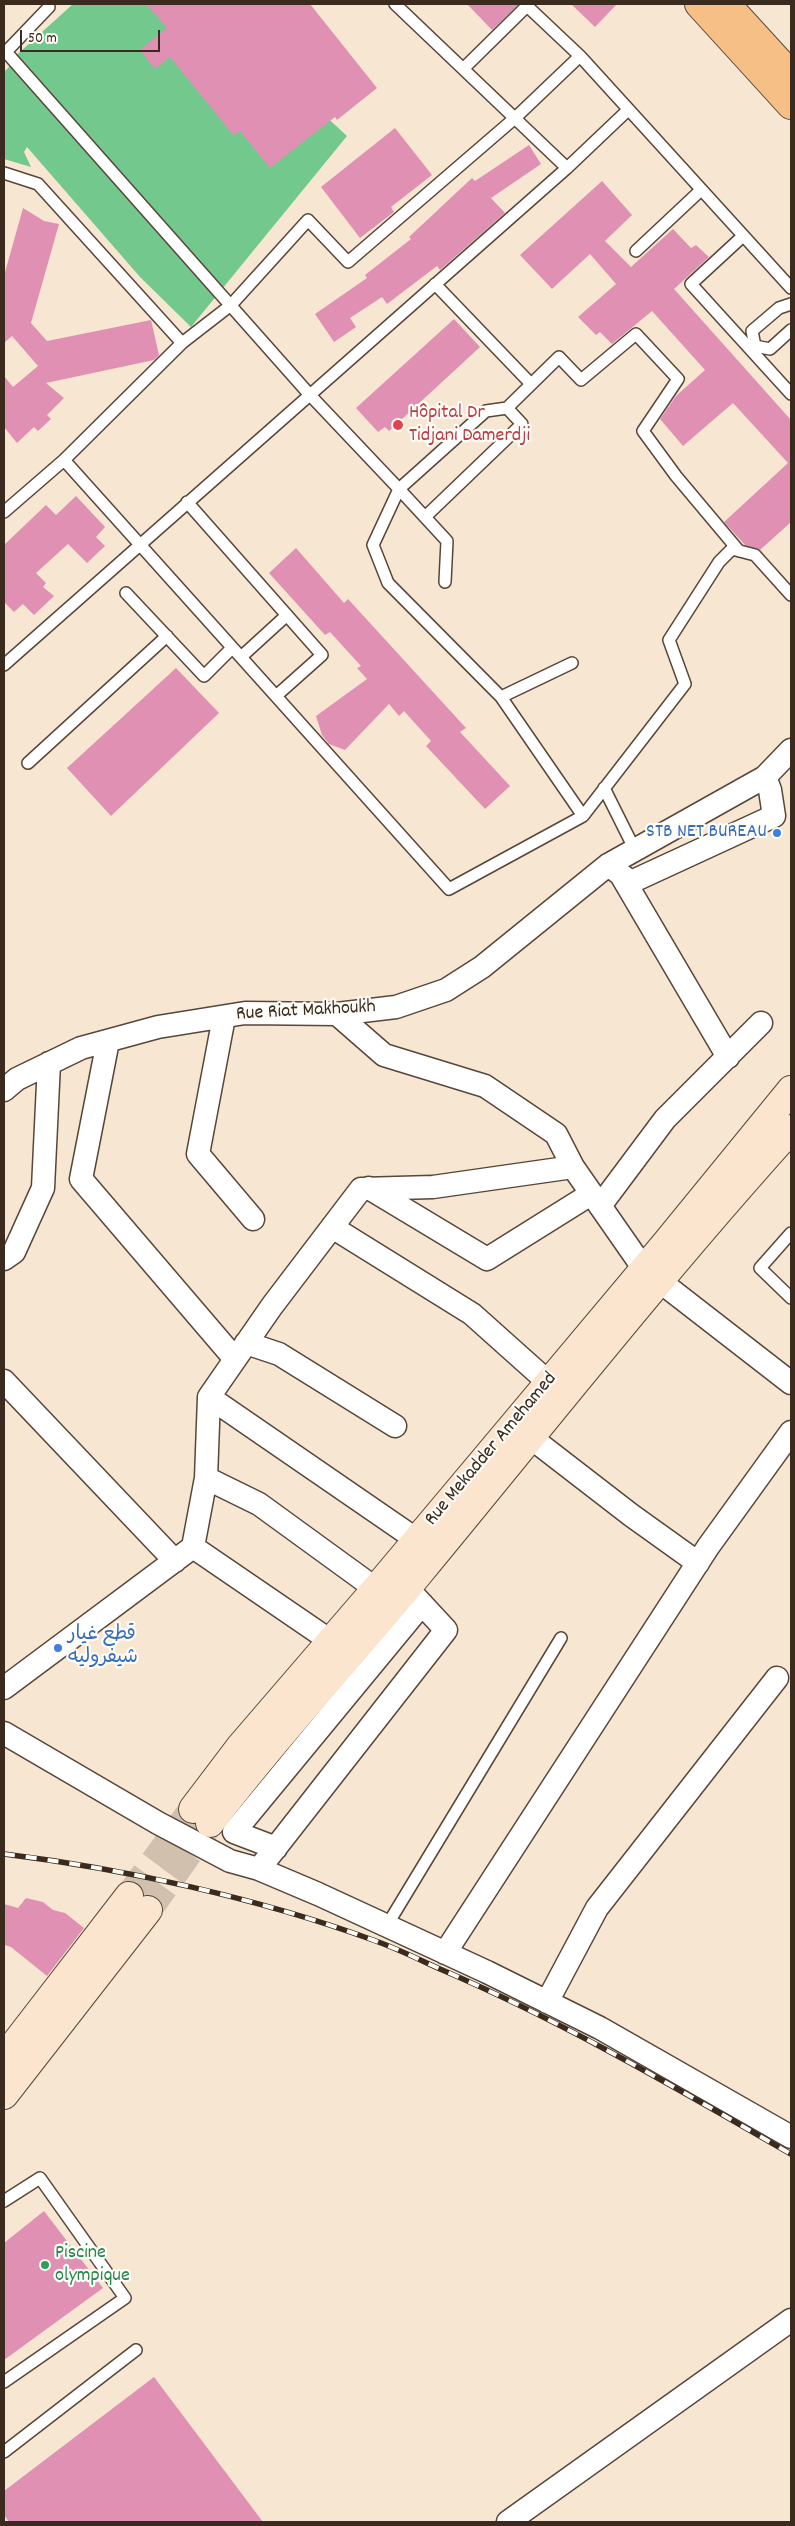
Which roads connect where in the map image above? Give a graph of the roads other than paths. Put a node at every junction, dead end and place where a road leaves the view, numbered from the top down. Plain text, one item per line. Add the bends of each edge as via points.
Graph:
1 (395, 4) edge
2 (699, 4) edge
3 (726, 4) edge
4 (526, 5) edge
5 (49, 7) dead end
6 (5, 53) edge
7 (580, 56) junction
8 (464, 68) junction
9 (791, 76) edge
10 (791, 105) edge
11 (628, 110) junction
12 (515, 118) junction
13 (567, 168) junction
14 (4, 173) edge
15 (701, 190) junction
16 (743, 236) junction
17 (636, 251) dead end
18 (434, 284) junction
19 (791, 288) edge
20 (791, 304) edge
21 (231, 305) junction
22 (791, 330) edge
23 (182, 343) junction
24 (753, 348) junction
25 (531, 384) junction
26 (309, 394) junction
27 (791, 394) edge
28 (507, 408) junction
29 (64, 460) junction
30 (399, 489) junction
31 (187, 502) junction
32 (4, 512) edge
33 (425, 517) junction
34 (139, 544) junction
35 (739, 551) junction
36 (445, 582) dead end
37 (126, 593) dead end
38 (791, 595) edge
39 (287, 615) junction
40 (167, 636) junction
41 (232, 648) junction
42 (241, 657) junction
43 (572, 662) dead end
44 (4, 665) edge
45 (276, 696) junction
46 (502, 697) junction
47 (791, 750) edge
48 (28, 763) dead end
49 (765, 777) junction
50 (604, 788) junction
51 (583, 816) junction
52 (695, 817) junction
53 (710, 845) junction
54 (635, 850) junction
55 (614, 870) junction
56 (337, 1014) junction
57 (224, 1017) junction
58 (761, 1023) dead end
59 (108, 1041) junction
60 (728, 1057) junction
61 (49, 1064) junction
62 (4, 1090) edge
63 (791, 1090) edge
64 (791, 1129) edge
65 (573, 1167) junction
66 (369, 1188) junction
67 (595, 1200) junction
68 (252, 1219) dead end
69 (332, 1227) junction
70 (791, 1233) edge
71 (4, 1259) edge
72 (651, 1275) junction
73 (791, 1298) edge
74 (240, 1351) junction
75 (4, 1381) edge
76 (548, 1382) junction
77 (791, 1383) edge
78 (208, 1397) junction
79 (395, 1426) dead end
80 (791, 1432) edge
81 (530, 1437) junction
82 (206, 1478) junction
83 (417, 1540) junction
84 (184, 1554) junction
85 (698, 1563) junction
86 (376, 1589) junction
87 (414, 1596) junction
88 (561, 1638) dead end
89 (332, 1642) junction
90 (777, 1678) dead end
91 (7, 1679) edge
92 (4, 1733) edge
93 (276, 1848) junction
94 (259, 1869) junction
95 (386, 1927) junction
96 (444, 1953) junction
97 (547, 2002) junction
98 (4, 2058) edge
99 (4, 2095) edge
100 (791, 2137) edge
101 (4, 2202) edge
102 (791, 2320) edge
103 (136, 2350) dead end
104 (4, 2382) edge
105 (4, 2452) edge
106 (508, 2522) edge

1 - 8 lane
2 - 10 main road
3 - 9 main road
4 - 7 lane
4 - 8 lane
5 - 6 lane
6 - 21 lane
7 - 11 lane
7 - 12 lane
8 - 12 lane
11 - 13 lane
11 - 15 lane
12 - 13 lane
12 - 21 lane via 348,262 308,220
13 - 18 lane
14 - 23 lane via 38,184
15 - 16 lane
15 - 17 lane
16 - 19 lane
16 - 24 lane via 691,284
18 - 25 lane
18 - 26 lane
20 - 24 lane via 779,308 752,331
21 - 23 lane
21 - 26 lane
22 - 24 lane via 770,348
23 - 29 lane
24 - 27 lane
25 - 28 lane
25 - 35 lane via 559,357 581,380 636,334 678,379 643,431
26 - 30 lane
26 - 31 lane
28 - 30 lane via 486,411
28 - 33 lane via 522,424
29 - 32 lane
29 - 34 lane
30 - 33 lane
30 - 46 lane via 373,544 388,583
31 - 34 lane
31 - 39 lane
33 - 36 lane via 447,541
34 - 41 lane
34 - 44 lane
35 - 38 lane via 755,555
35 - 50 lane via 732,549 719,562 669,640 685,684
37 - 40 lane
39 - 42 lane
39 - 45 lane via 322,655
40 - 41 lane via 204,676
40 - 48 lane
41 - 42 lane
42 - 45 lane
43 - 46 lane
45 - 51 lane via 449,888
46 - 51 lane
47 - 49 street, Rue Riat Makhoukh
49 - 52 street, Rue Riat Makhoukh
49 - 53 street via 774,816
50 - 51 lane
50 - 54 lane
52 - 53 street
52 - 54 street, Rue Riat Makhoukh
53 - 55 street via 631,882
54 - 55 street, Rue Riat Makhoukh
55 - 56 street, Rue Riat Makhoukh via 446,990 396,1007
55 - 60 street
56 - 57 street, Rue Riat Makhoukh via 245,1013
56 - 65 street via 384,1055 485,1086 556,1134
57 - 59 street, Rue Riat Makhoukh via 158,1027
57 - 68 street via 198,1154
58 - 60 street
59 - 61 street, Rue Riat Makhoukh via 81,1048
59 - 74 street via 81,1180
60 - 67 street via 665,1119
61 - 62 street, Rue Riat Makhoukh via 17,1079
61 - 71 street via 42,1188 14,1252
63 - 72 main road, Rue Mekadder Amehamed
64 - 72 main road, Rue Mekadder Amehamed via 700,1231
65 - 66 street via 433,1186
65 - 67 street
66 - 67 street via 487,1259
66 - 69 street via 361,1189
67 - 72 street
69 - 74 street
69 - 76 street via 472,1314
70 - 73 lane via 760,1268
72 - 76 main road, Rue Mekadder Amehamed
72 - 77 street
72 - 81 main road, Rue Mekadder Amehamed
74 - 78 street
74 - 79 street via 279,1354
75 - 84 street
76 - 83 main road, Rue Mekadder Amehamed
78 - 82 street
78 - 83 street
80 - 85 street
81 - 85 street
81 - 87 main road, Rue Mekadder Amehamed
82 - 84 street
82 - 86 street via 259,1504
83 - 86 main road, Rue Mekadder Amehamed
84 - 89 street
84 - 91 street
85 - 96 street
86 - 89 main road, Rue Mekadder Amehamed
87 - 89 main road, Rue Mekadder Amehamed via 201,1816 240,1747
87 - 93 street via 446,1630
87 - 93 street via 234,1832
88 - 95 lane
90 - 97 street via 596,1908
92 - 94 street via 158,1823 230,1861
93 - 94 street
94 - 95 street
95 - 96 street
96 - 97 street
97 - 100 street via 672,2067
98 - 99 main road via 138,1903
101 - 104 lane via 40,2178 125,2298
102 - 106 street
103 - 105 lane

